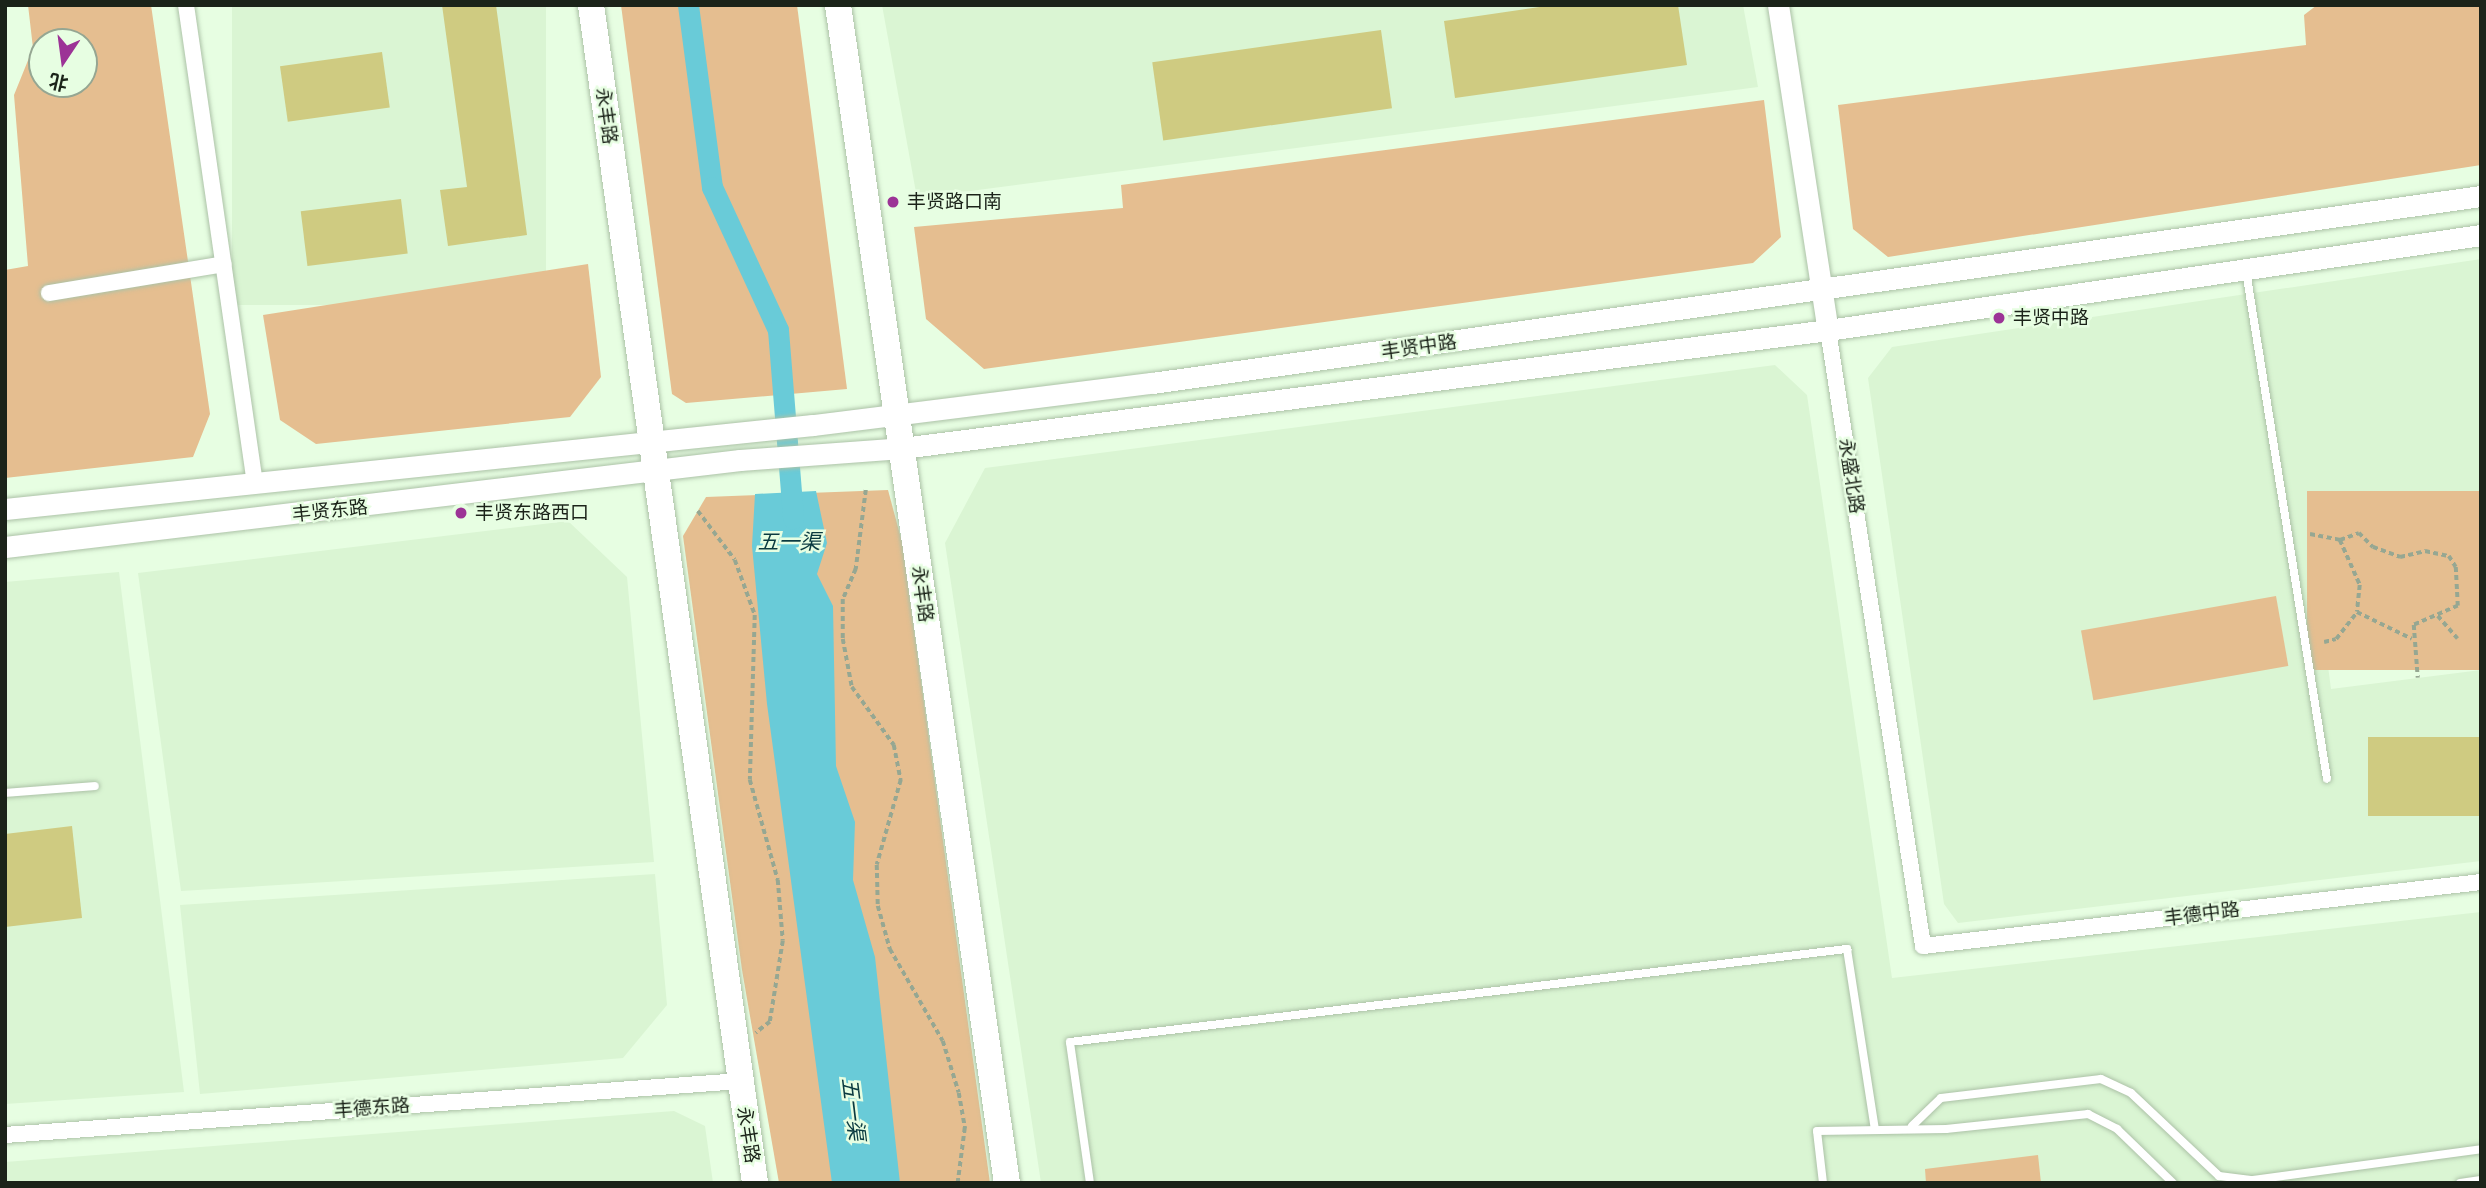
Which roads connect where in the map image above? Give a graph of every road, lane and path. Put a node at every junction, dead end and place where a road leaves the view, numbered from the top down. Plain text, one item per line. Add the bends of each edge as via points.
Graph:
1 (186, 5) edge
2 (592, 5) edge
3 (838, 5) edge
4 (1777, 5) edge
5 (2481, 196) edge
6 (2481, 235) edge
7 (223, 264) junction
8 (2246, 270) junction
9 (1823, 291) junction
10 (49, 293) dead end
11 (1828, 330) junction
12 (897, 414) junction
13 (813, 425) joint
14 (650, 442) junction
15 (902, 448) junction
16 (740, 460) joint
17 (654, 471) junction
18 (255, 482) junction
19 (866, 490) dead end
20 (5, 509) edge
21 (698, 511) dead end
22 (2310, 534) dead end
23 (2340, 540) junction
24 (5, 547) edge
25 (2357, 612) junction
26 (2438, 616) junction
27 (2412, 639) junction
28 (2458, 639) dead end
29 (2325, 642) dead end
30 (2418, 678) dead end
31 (2327, 779) dead end
32 (95, 786) dead end
33 (5, 793) edge
34 (2481, 882) edge
35 (1923, 946) joint
36 (756, 1033) dead end
37 (740, 1081) junction
38 (1912, 1126) junction
39 (1875, 1129) junction
40 (5, 1135) edge
41 (2481, 1149) edge
42 (2481, 1180) edge
43 (755, 1183) edge
44 (958, 1183) edge
45 (1007, 1183) edge
46 (1090, 1183) edge
47 (1824, 1183) edge
48 (2173, 1183) edge
49 (2460, 1183) edge

1 - 7 street
2 - 14 main road, 永丰路
3 - 12 main road, 永丰路
4 - 9 street, 永盛北路
5 - 9 street, 丰贤中路
6 - 8 street, 丰贤中路
7 - 10 street
7 - 18 street
8 - 11 street, 丰贤中路
8 - 31 lane
9 - 11 street, 永盛北路
9 - 12 street, 丰贤中路
11 - 15 street, 丰贤中路
11 - 35 street, 永盛北路
12 - 13 street, 丰贤中路
12 - 15 main road, 永丰路
13 - 14 street, 丰贤东路
14 - 17 main road, 永丰路
14 - 18 street, 丰贤东路
15 - 16 street, 丰贤中路
15 - 45 main road, 永丰路
16 - 17 street, 丰贤东路
17 - 24 street, 丰贤东路
17 - 37 main road, 永丰路
18 - 20 street, 丰贤东路
19 - 44 path via 856,569 843,599 843,639 852,687 894,745 901,780 877,866 878,906 890,948 943,1041 959,1093 964,1128
21 - 36 path via 735,560 755,615 750,780 778,880 783,941 769,1022
22 - 23 path
23 - 25 path via 2360,584
23 - 26 path via 2359,533 2400,556 2424,551 2449,556 2456,567 2458,606
25 - 27 path
25 - 29 path via 2336,639
26 - 27 path via 2414,625
26 - 28 path
27 - 30 path
32 - 33 lane
34 - 35 street, 丰德中路
37 - 40 street, 丰德东路
37 - 43 main road, 永丰路
38 - 39 lane
38 - 41 lane via 1941,1098 2101,1079 2131,1093 2219,1176 2253,1180
38 - 48 lane via 1946,1129 2088,1114 2117,1129
39 - 46 lane via 1847,949 1070,1042
39 - 47 lane via 1817,1131
42 - 49 lane

